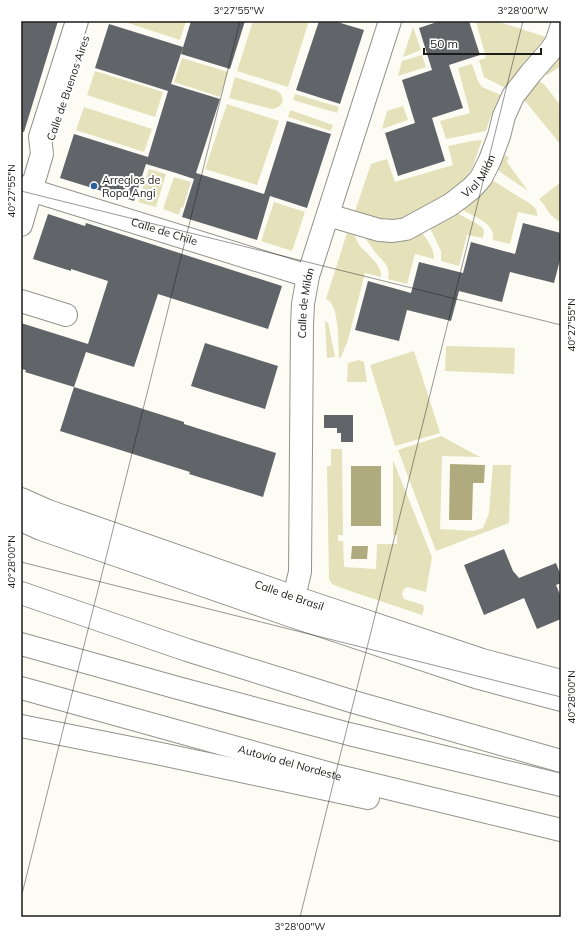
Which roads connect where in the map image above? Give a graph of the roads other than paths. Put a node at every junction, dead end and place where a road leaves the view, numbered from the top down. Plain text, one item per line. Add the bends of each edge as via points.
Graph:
1 (77, 21) edge
2 (91, 21) edge
3 (390, 21) edge
4 (561, 28) edge
5 (42, 154) junction
6 (26, 189) edge
7 (328, 215) junction
8 (21, 224) edge
9 (308, 276) junction
10 (21, 301) edge
11 (66, 315) dead end
12 (21, 499) edge
13 (21, 520) edge
14 (21, 583) edge
15 (21, 593) edge
16 (294, 597) junction
17 (48, 602) junction
18 (21, 644) edge
19 (561, 681) edge
20 (21, 688) edge
21 (561, 700) edge
22 (21, 726) edge
23 (561, 761) edge
24 (561, 785) edge
25 (561, 830) edge
26 (561, 835) edge

1 - 5 main road, Calle de Buenos Aires via 40,137
2 - 5 main road, Calle de Buenos Aires via 53,141
3 - 7 main road, Calle de Milán
4 - 7 main road, Vial Milán via 556,43 513,96 481,178 450,206 406,229 392,231 379,230
5 - 6 main road, Calle de Buenos Aires
6 - 8 main road, Calle de Buenos Aires
6 - 9 main road, Calle de Chile
7 - 9 main road, Calle de Milán
9 - 16 main road, Calle de Milán via 302,325 300,572
10 - 11 main road
12 - 16 main road, Calle de Brasil via 48,511
13 - 21 main road, Calle de Brasil via 253,603 479,678
14 - 17 main road
15 - 17 main road
16 - 19 main road, Calle de Brasil via 482,660
17 - 23 main road via 195,653
18 - 24 main road via 341,732
20 - 25 main road, Autovía del Nordeste via 338,776
22 - 26 main road

